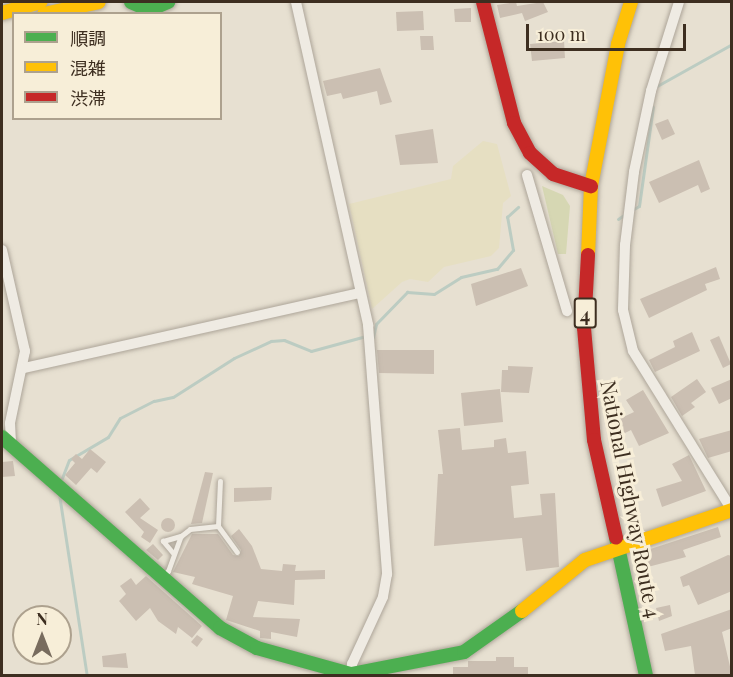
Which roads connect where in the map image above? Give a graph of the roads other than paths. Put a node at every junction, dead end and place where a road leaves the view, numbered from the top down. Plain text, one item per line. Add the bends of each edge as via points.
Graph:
1 (40, 2) edge
2 (99, 2) edge
3 (131, 2) edge
4 (168, 2) edge
5 (296, 2) edge
6 (483, 2) edge
7 (631, 2) edge
8 (679, 2) edge
9 (53, 12) edge
10 (2, 13) edge
11 (527, 175) dead end
12 (591, 186) junction
13 (2, 250) edge
14 (360, 293) junction
15 (567, 311) dead end
16 (24, 368) junction
17 (6, 440) edge
18 (220, 481) dead end
19 (732, 510) edge
20 (218, 526) junction
21 (181, 536) junction
22 (616, 546) junction
23 (237, 552) dead end
24 (173, 553) junction
25 (160, 577) junction
26 (351, 675) edge
27 (646, 675) edge

1 - 10 main road
2 - 9 main road
3 - 4 main road via 149,10
5 - 14 street
6 - 12 main road via 514,123 530,153 553,174
7 - 12 main road, 4 via 618,44
8 - 19 street via 651,91 634,172 622,310 633,351
11 - 15 street
12 - 22 main road, National Highway Route 4 / 4 via 584,328 586,384
13 - 16 street via 25,351
14 - 16 street
14 - 26 street via 368,325 387,574 383,597 352,664
16 - 17 street
17 - 25 main road
18 - 20 lane
19 - 22 main road
20 - 21 lane via 190,529
20 - 23 lane
21 - 24 lane
21 - 24 lane via 163,541
22 - 26 main road via 585,560 489,638 464,652
22 - 27 main road, National Highway Route 4 / 4
24 - 25 lane via 168,571
25 - 26 main road via 220,628 257,648

